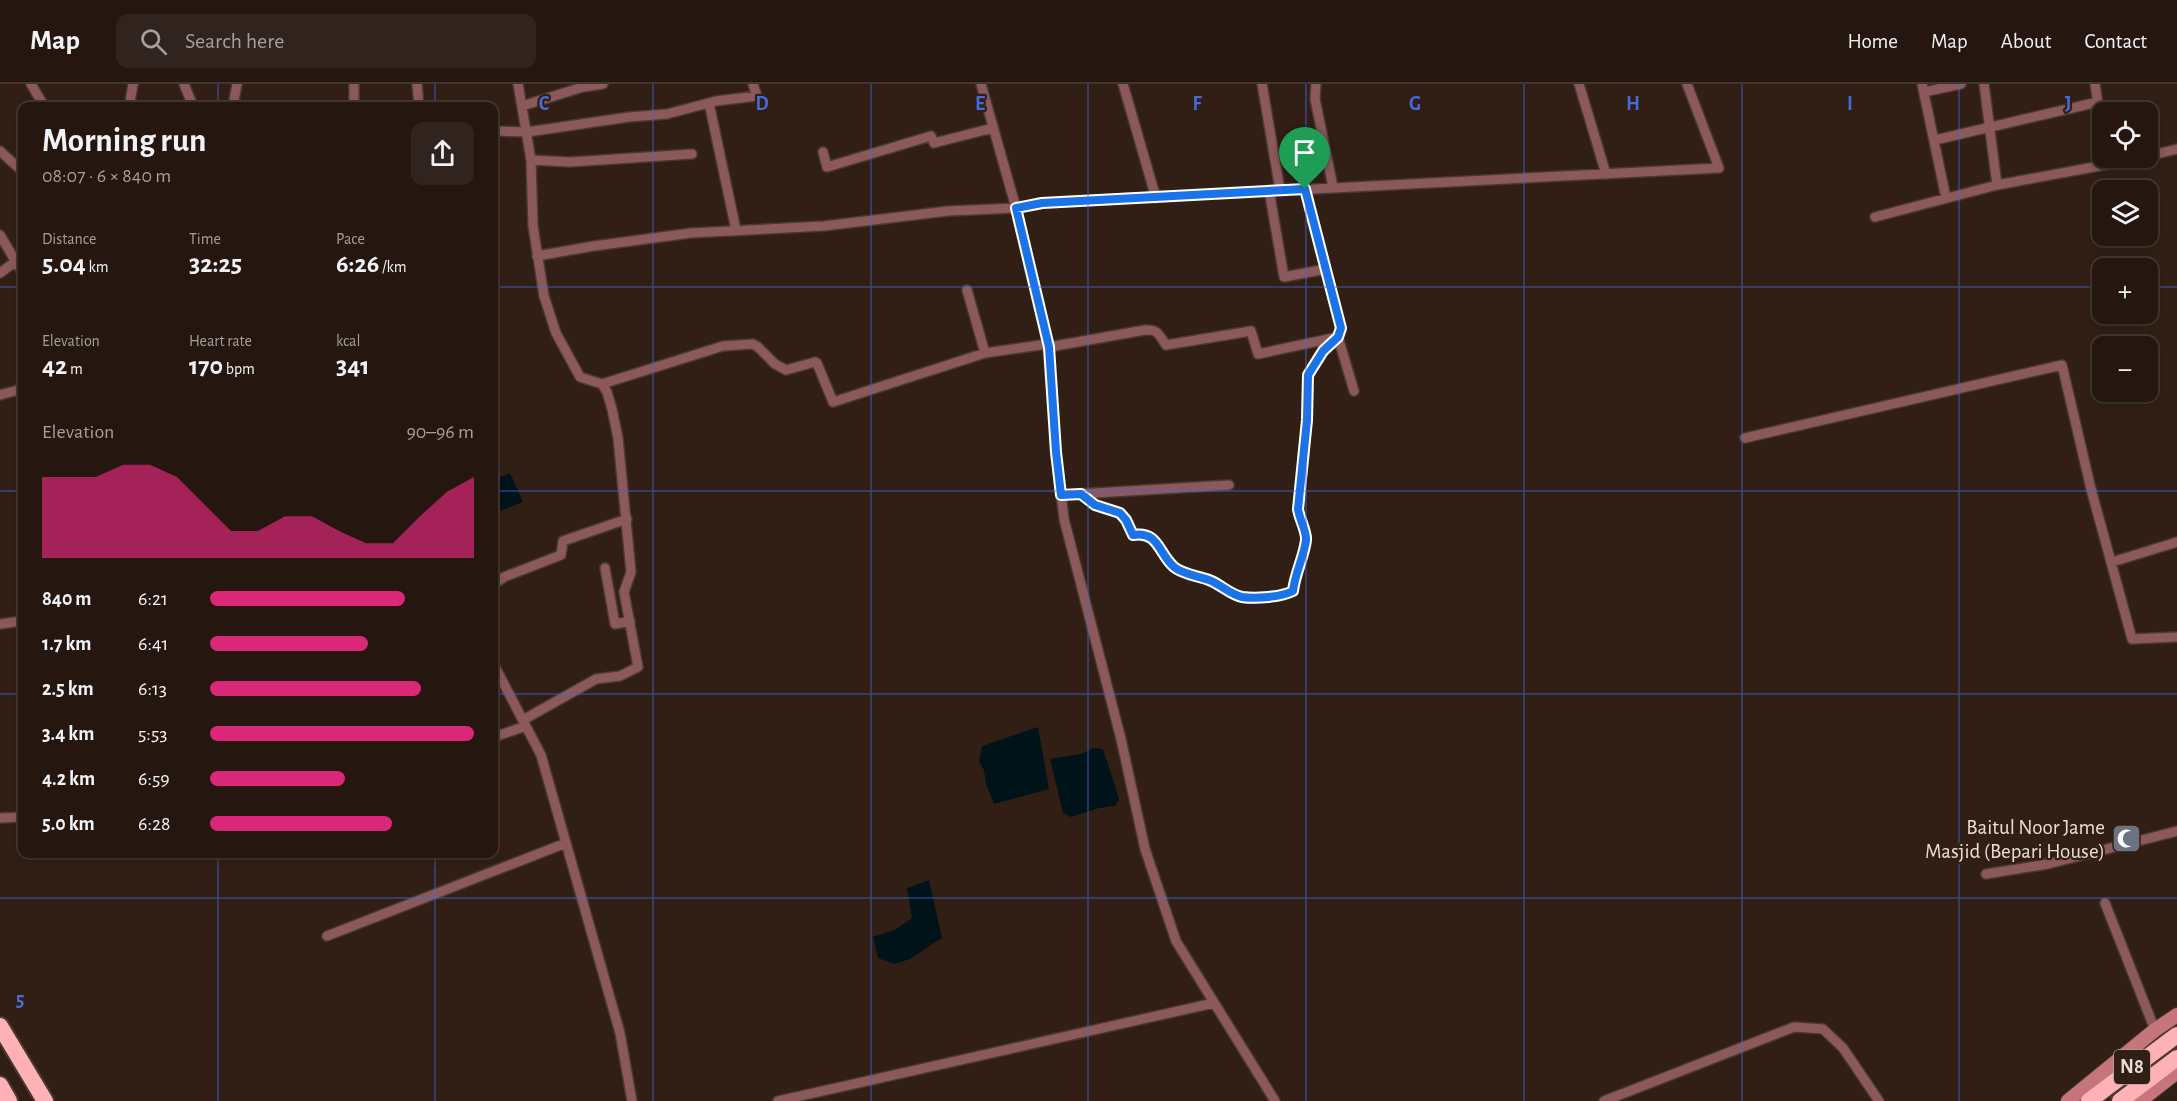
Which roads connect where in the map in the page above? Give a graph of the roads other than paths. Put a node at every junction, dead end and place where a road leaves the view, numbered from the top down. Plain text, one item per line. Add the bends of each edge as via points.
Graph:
1 (31, 84) edge
2 (133, 84) edge
3 (184, 84) edge
4 (237, 84) edge
5 (354, 84) edge
6 (417, 84) edge
7 (518, 84) edge
8 (603, 84) edge
9 (753, 84) edge
10 (981, 84) edge
11 (1123, 84) edge
12 (1262, 84) edge
13 (1316, 84) edge
14 (1579, 84) edge
15 (1687, 84) edge
16 (1961, 84) edge
17 (1984, 84) edge
18 (2095, 84) edge
19 (1923, 88) edge
20 (42, 102) edge
21 (131, 102) edge
22 (191, 102) edge
23 (234, 102) edge
24 (354, 102) edge
25 (419, 102) edge
26 (2098, 102) edge
27 (709, 103) junction
28 (2092, 103) edge
29 (522, 106) junction
30 (1990, 127) junction
31 (993, 128) junction
32 (498, 131) edge
33 (526, 132) junction
34 (1935, 140) junction
35 (2177, 149) edge
36 (0, 151) edge
37 (823, 152) dead end
38 (692, 154) dead end
39 (2158, 154) edge
40 (531, 160) junction
41 (2092, 164) edge
42 (18, 167) edge
43 (1606, 174) junction
44 (1997, 185) junction
45 (1333, 187) junction
46 (1305, 189) junction
47 (1269, 190) junction
48 (1280, 190) junction
49 (1156, 198) junction
50 (1946, 198) junction
51 (1016, 208) junction
52 (1875, 217) dead end
53 (736, 230) junction
54 (0, 235) edge
55 (537, 256) junction
56 (15, 262) junction
57 (18, 266) edge
58 (1326, 269) junction
59 (0, 273) edge
60 (967, 290) dead end
61 (1338, 337) junction
62 (1048, 345) junction
63 (985, 353) junction
64 (602, 384) junction
65 (18, 390) edge
66 (1354, 392) dead end
67 (0, 395) edge
68 (1745, 438) dead end
69 (1229, 485) dead end
70 (1081, 494) junction
71 (1061, 495) junction
72 (627, 519) junction
73 (2177, 542) edge
74 (2112, 562) junction
75 (605, 568) dead end
76 (498, 581) edge
77 (630, 621) junction
78 (18, 622) edge
79 (0, 624) edge
80 (2177, 637) edge
81 (498, 672) edge
82 (525, 723) junction
83 (498, 735) edge
84 (18, 817) edge
85 (0, 818) edge
86 (2177, 831) edge
87 (566, 843) junction
88 (1986, 874) dead end
89 (2105, 903) dead end
90 (327, 936) dead end
91 (1214, 1003) junction
92 (2177, 1015) edge
93 (0, 1026) edge
94 (2155, 1030) junction
95 (2177, 1035) edge
96 (2177, 1058) edge
97 (2177, 1072) edge
98 (0, 1085) edge
99 (9, 1101) edge
100 (45, 1101) edge
101 (632, 1101) edge
102 (778, 1101) edge
103 (1275, 1101) edge
104 (1604, 1101) edge
105 (1879, 1101) edge
106 (2068, 1101) edge
107 (2089, 1101) edge
108 (2120, 1101) edge
109 (2140, 1101) edge

1 - 20 street
2 - 21 street
3 - 22 street
4 - 23 street
5 - 24 street
6 - 25 street
7 - 29 street
8 - 29 street
9 - 27 street via 757,96
10 - 31 street
11 - 49 street
12 - 48 street
13 - 45 street via 1315,99
14 - 43 street
15 - 43 street via 1719,168
16 - 19 street
17 - 30 street
18 - 26 street
19 - 34 street
27 - 33 street via 667,114
27 - 53 street
28 - 30 street
29 - 33 street
30 - 34 street
30 - 44 street
31 - 37 street via 934,143 931,136 827,167
31 - 51 street
32 - 33 street
33 - 40 street
34 - 50 street
35 - 39 street
36 - 42 street
38 - 40 street via 570,162
40 - 55 street
41 - 44 street
43 - 45 street
44 - 50 street
45 - 46 street
46 - 48 street
46 - 58 street
47 - 48 street
47 - 49 street
47 - 58 street via 1284,277
49 - 51 street via 1042,203
50 - 52 street
51 - 53 street
51 - 62 street
53 - 55 street
54 - 56 street
55 - 64 street via 556,333 580,377
56 - 57 street
56 - 59 street
58 - 61 street via 1341,328
60 - 63 street
61 - 62 street via 1258,354 1251,331 1166,345 1154,330 1145,330
61 - 66 street
61 - 70 street via 1323,351 1308,375 1298,509 1307,539 1293,591 1283,596 1241,597 1175,568 1155,540 1143,533 1133,535 1120,513 1095,505
62 - 63 street
62 - 71 street
63 - 64 street via 833,402 817,363 786,370 753,344 723,346
64 - 72 street via 616,428
65 - 67 street
68 - 74 street via 2061,365
69 - 70 street
70 - 71 street
71 - 91 street via 1145,849 1176,941
72 - 76 street via 563,541 561,555
72 - 77 street via 631,572 624,592
73 - 74 street
74 - 80 street via 2132,639
75 - 77 street via 615,624
77 - 82 street via 638,667 620,676 596,679
78 - 79 street
81 - 82 street
82 - 83 street
82 - 87 street via 541,755
84 - 85 street
86 - 88 street via 2048,864
87 - 90 street
87 - 101 street via 620,1033
89 - 94 street
91 - 102 street
91 - 103 street
92 - 94 main road
93 - 100 highway
94 - 106 main road
95 - 107 highway, N8
96 - 108 highway, N8
97 - 109 main road
98 - 99 highway
104 - 105 street via 1794,1027 1822,1029 1843,1048

